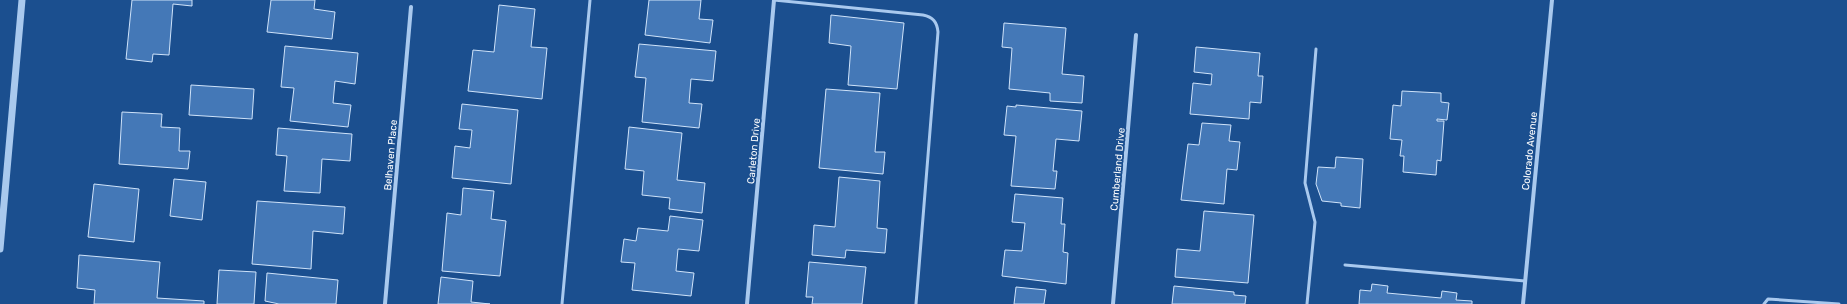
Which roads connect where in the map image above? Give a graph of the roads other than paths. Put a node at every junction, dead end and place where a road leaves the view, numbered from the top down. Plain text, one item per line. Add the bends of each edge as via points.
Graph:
1 (22, 0) edge
2 (590, 0) edge
3 (774, 0) edge
4 (1552, 0) edge
5 (411, 7) dead end
6 (1136, 35) dead end
7 (1316, 49) dead end
8 (0, 249) edge
9 (1345, 265) dead end
10 (1525, 281) junction
11 (385, 304) edge
12 (562, 304) edge
13 (747, 304) edge
14 (916, 304) edge
15 (1113, 304) edge
16 (1307, 304) edge
17 (1523, 304) edge
18 (1764, 304) edge
19 (1839, 304) edge

1 - 8 street
2 - 12 lane
3 - 13 street, Carleton Drive
3 - 14 lane via 923,14 930,16 937,25
4 - 10 street, Colorado Avenue
5 - 11 street, Belhaven Place
6 - 15 street, Cumberland Drive
7 - 16 lane via 1305,183 1315,222
9 - 10 lane
10 - 17 street, Colorado Avenue
18 - 19 lane via 1768,299

